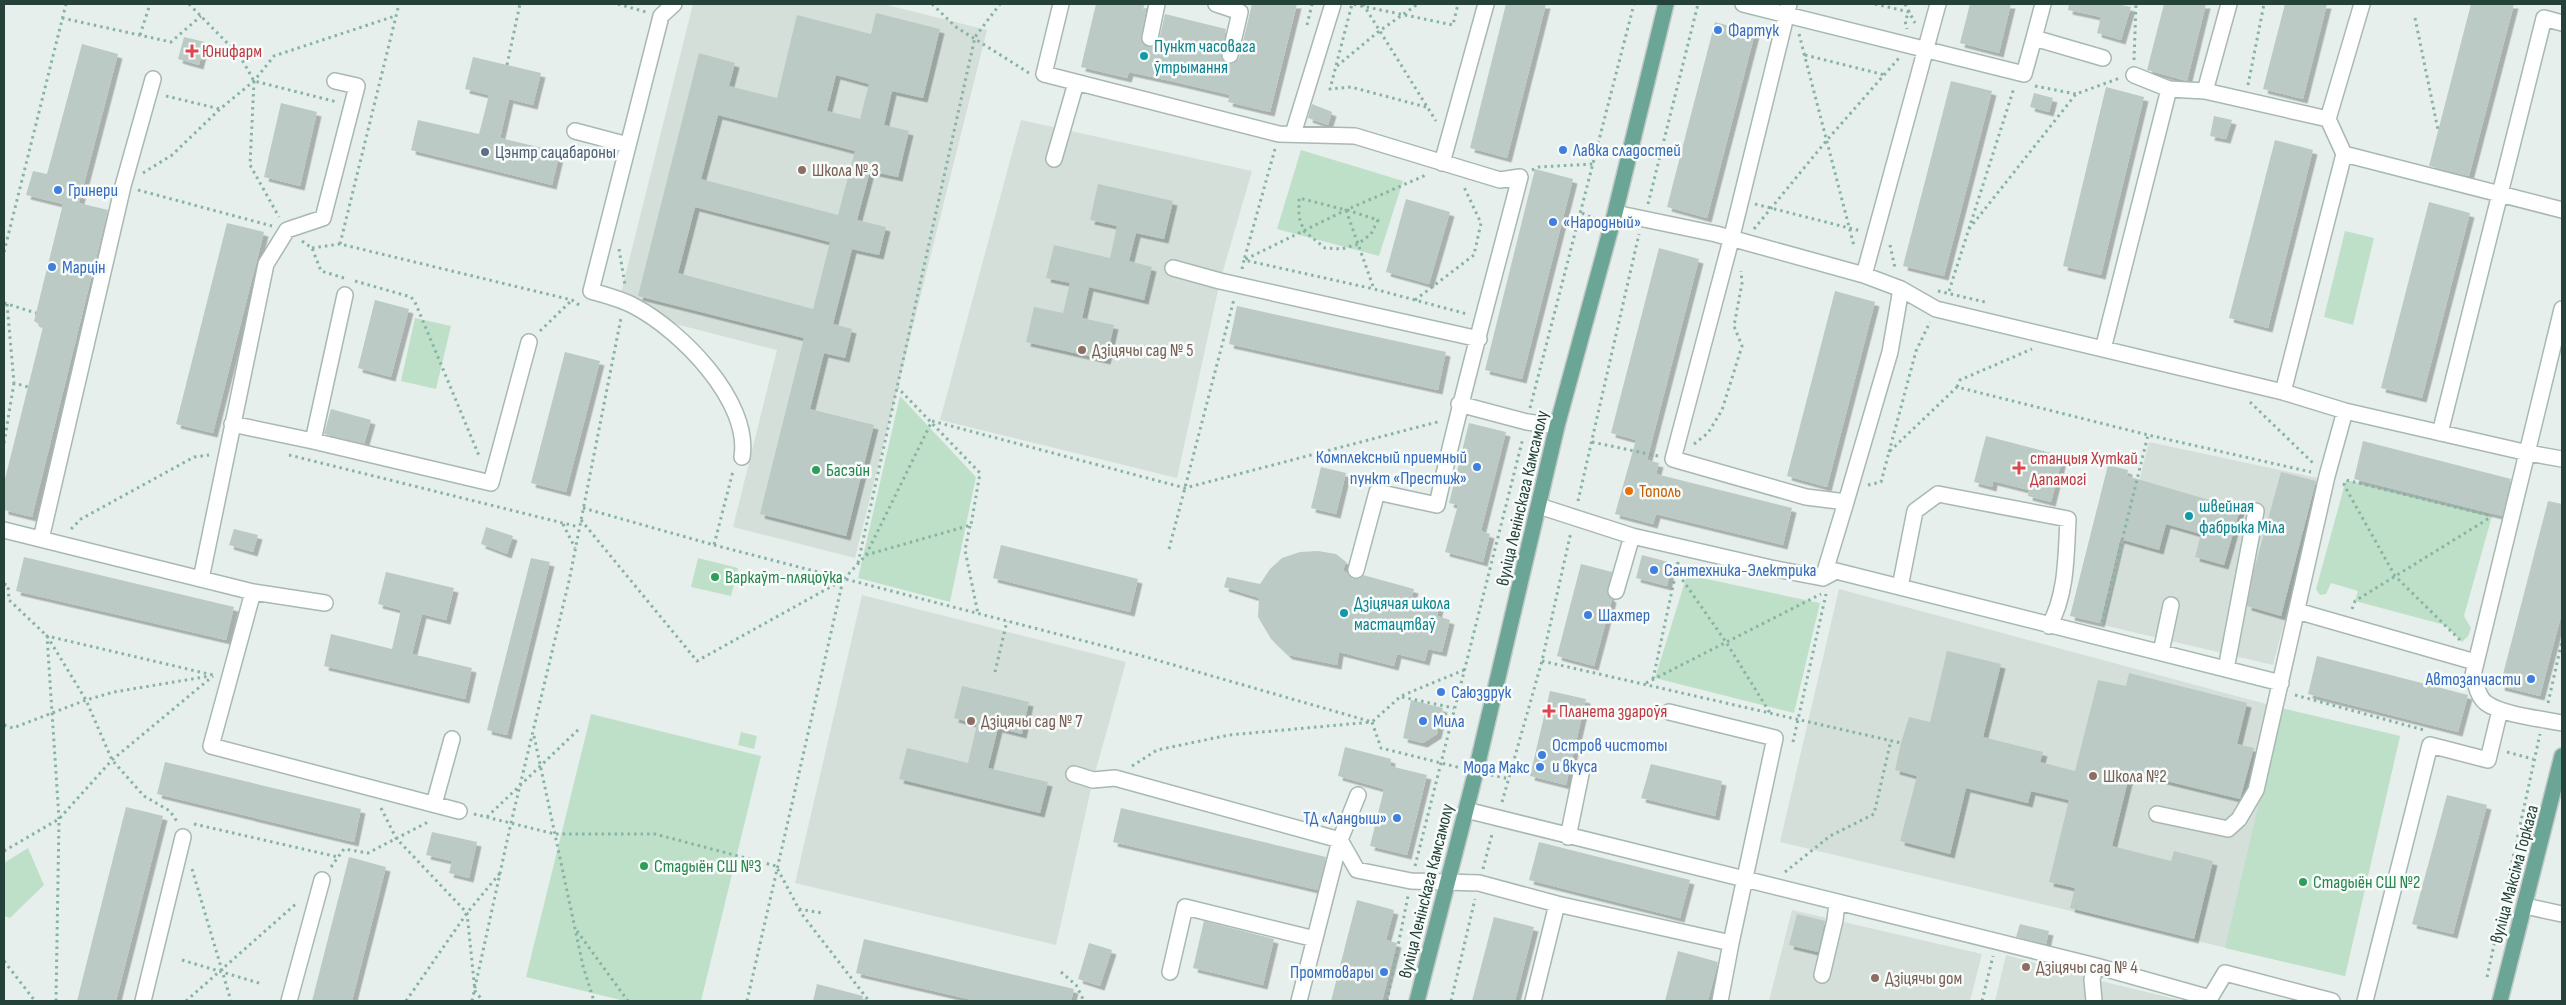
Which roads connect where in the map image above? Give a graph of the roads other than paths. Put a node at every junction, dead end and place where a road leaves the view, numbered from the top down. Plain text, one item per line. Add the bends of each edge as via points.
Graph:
1 (674, 4) edge
2 (1061, 4) edge
3 (1157, 4) edge
4 (1216, 4) edge
5 (1333, 4) edge
6 (1486, 4) edge
7 (1666, 4) edge
8 (1743, 4) edge
9 (1938, 4) edge
10 (2043, 4) edge
11 (2229, 4) edge
12 (2362, 4) edge
13 (1792, 12) edge
14 (2562, 23) edge
15 (1150, 38) dead end
16 (2034, 38) junction
17 (1925, 49) junction
18 (1230, 55) dead end
19 (2102, 58) dead end
20 (2134, 75) road end
21 (335, 80) dead end
22 (1076, 83) junction
23 (152, 86) road end
24 (2169, 89) junction
25 (2205, 91) junction
26 (2328, 119) junction
27 (574, 131) dead end
28 (1286, 134) junction
29 (628, 146) junction
30 (2344, 154) junction
31 (1054, 159) dead end
32 (1442, 163) junction
33 (2501, 194) junction
34 (2562, 210) edge
35 (1615, 214) junction
36 (1731, 240) junction
37 (1173, 268) dead end
38 (1864, 275) junction
39 (1901, 289) junction
40 (345, 295) dead end
41 (2562, 309) edge
42 (1478, 339) junction
43 (529, 342) road end
44 (2103, 349) junction
45 (2283, 392) junction
46 (1457, 410) junction
47 (2345, 411) junction
48 (232, 424) junction
49 (1557, 426) junction
50 (2440, 433) junction
51 (313, 440) junction
52 (2528, 453) junction
53 (742, 457) road end
54 (2562, 459) edge
55 (1846, 502) junction
56 (1539, 506) junction
57 (2256, 511) dead end
58 (4, 530) edge
59 (1632, 536) junction
60 (48, 541) junction
61 (1356, 570) dead end
62 (1823, 578) junction
63 (201, 579) junction
64 (1900, 588) junction
65 (1616, 591) dead end
66 (253, 592) junction
67 (325, 603) dead end
68 (2171, 605) dead end
69 (2297, 611) junction
70 (2049, 626) junction
71 (2161, 652) junction
72 (2476, 660) junction
73 (2226, 669) junction
74 (2283, 688) junction
75 (2500, 710) junction
76 (1669, 712) dead end
77 (2562, 723) edge
78 (452, 739) dead end
79 (2562, 756) edge
80 (1074, 774) dead end
81 (1581, 774) dead end
82 (1358, 795) dead end
83 (434, 804) junction
84 (459, 810) dead end
85 (1466, 810) junction
86 (2157, 814) dead end
87 (183, 837) dead end
88 (1568, 837) junction
89 (1340, 840) junction
90 (322, 880) dead end
91 (1745, 880) junction
92 (1446, 884) junction
93 (1837, 902) junction
94 (1557, 904) junction
95 (2525, 906) junction
96 (2562, 914) edge
97 (1315, 940) junction
98 (1731, 943) junction
99 (2096, 966) junction
100 (1170, 972) dead end
101 (1822, 975) dead end
102 (2209, 999) edge
103 (143, 1001) edge
104 (289, 1001) edge
105 (1299, 1001) edge
106 (1417, 1001) edge
107 (1533, 1001) edge
108 (1720, 1001) edge
109 (2094, 1001) edge
110 (2332, 1001) edge
111 (2365, 1001) edge
112 (2500, 1001) edge

1 - 29 lane via 661,16
2 - 22 lane via 1044,74
3 - 15 lane
4 - 18 lane via 1240,12
5 - 28 lane
6 - 32 lane
7 - 35 main road, вуліца Ленінскага Камсамолу
8 - 13 lane
9 - 17 lane
10 - 16 lane
11 - 25 lane
12 - 26 lane
13 - 17 lane
13 - 36 lane
14 - 33 lane via 2544,18
16 - 17 lane via 2024,74
16 - 19 lane
17 - 38 lane
20 - 24 lane
21 - 48 lane via 357,86 323,218 287,230 266,264
22 - 28 lane
22 - 31 lane
23 - 60 lane via 123,186
24 - 25 lane
24 - 44 lane
25 - 26 lane
26 - 30 lane
27 - 29 lane
28 - 32 lane via 1356,136
29 - 53 lane via 591,291 633,305 651,316 697,358 739,418 744,442
30 - 33 lane
30 - 45 lane
32 - 42 lane via 1500,180 1520,177
33 - 34 lane
33 - 50 lane
35 - 36 lane via 1716,234
35 - 49 main road, вуліца Ленінскага Камсамолу
36 - 38 lane
36 - 55 lane via 1673,459 1806,497
37 - 42 lane
38 - 39 lane
39 - 44 lane via 1936,309
39 - 55 lane via 1890,352
40 - 51 lane
41 - 52 lane
42 - 46 lane
43 - 51 lane via 490,483
44 - 45 lane
45 - 47 lane
46 - 49 lane
46 - 61 lane via 1437,505 1377,492
47 - 50 lane
47 - 69 lane
48 - 51 lane
48 - 63 lane
49 - 56 main road, вуліца Ленінскага Камсамолу
50 - 52 lane
52 - 54 lane
52 - 72 lane
55 - 62 lane
56 - 59 lane
56 - 85 main road, вуліца Ленінскага Камсамолу
57 - 73 lane
58 - 60 lane
59 - 62 lane
59 - 65 lane
60 - 63 lane
62 - 64 lane via 1836,571
63 - 66 lane
64 - 70 lane
64 - 70 lane via 1915,510 1938,494 2068,519 2065,568 2057,613
66 - 67 lane
66 - 83 lane via 211,746
68 - 71 lane
69 - 72 lane
69 - 74 lane
70 - 71 lane
71 - 73 lane
72 - 75 lane via 2473,675 2480,696
73 - 74 lane
74 - 86 lane via 2256,790 2239,819 2228,830
75 - 77 lane
75 - 111 lane via 2488,760 2430,745
76 - 91 lane via 1775,738
78 - 83 lane
79 - 95 main road, вуліца Максіма Горкага
80 - 89 lane via 1093,780 1115,778
81 - 88 lane
82 - 89 lane
83 - 84 lane
85 - 88 lane
85 - 92 main road, вуліца Ленінскага Камсамолу
87 - 103 lane
88 - 91 lane
89 - 92 lane via 1357,870
89 - 97 lane
90 - 104 lane
91 - 93 lane
91 - 98 lane
92 - 94 lane via 1479,884
92 - 106 main road, вуліца Ленінскага Камсамолу
93 - 99 lane
93 - 101 lane
94 - 98 lane
94 - 107 lane
95 - 96 lane
95 - 112 main road, вуліца Максіма Горкага
97 - 100 lane via 1185,906
97 - 105 lane
98 - 108 lane
99 - 102 lane
99 - 109 lane via 2092,979
102 - 110 lane via 2225,973

